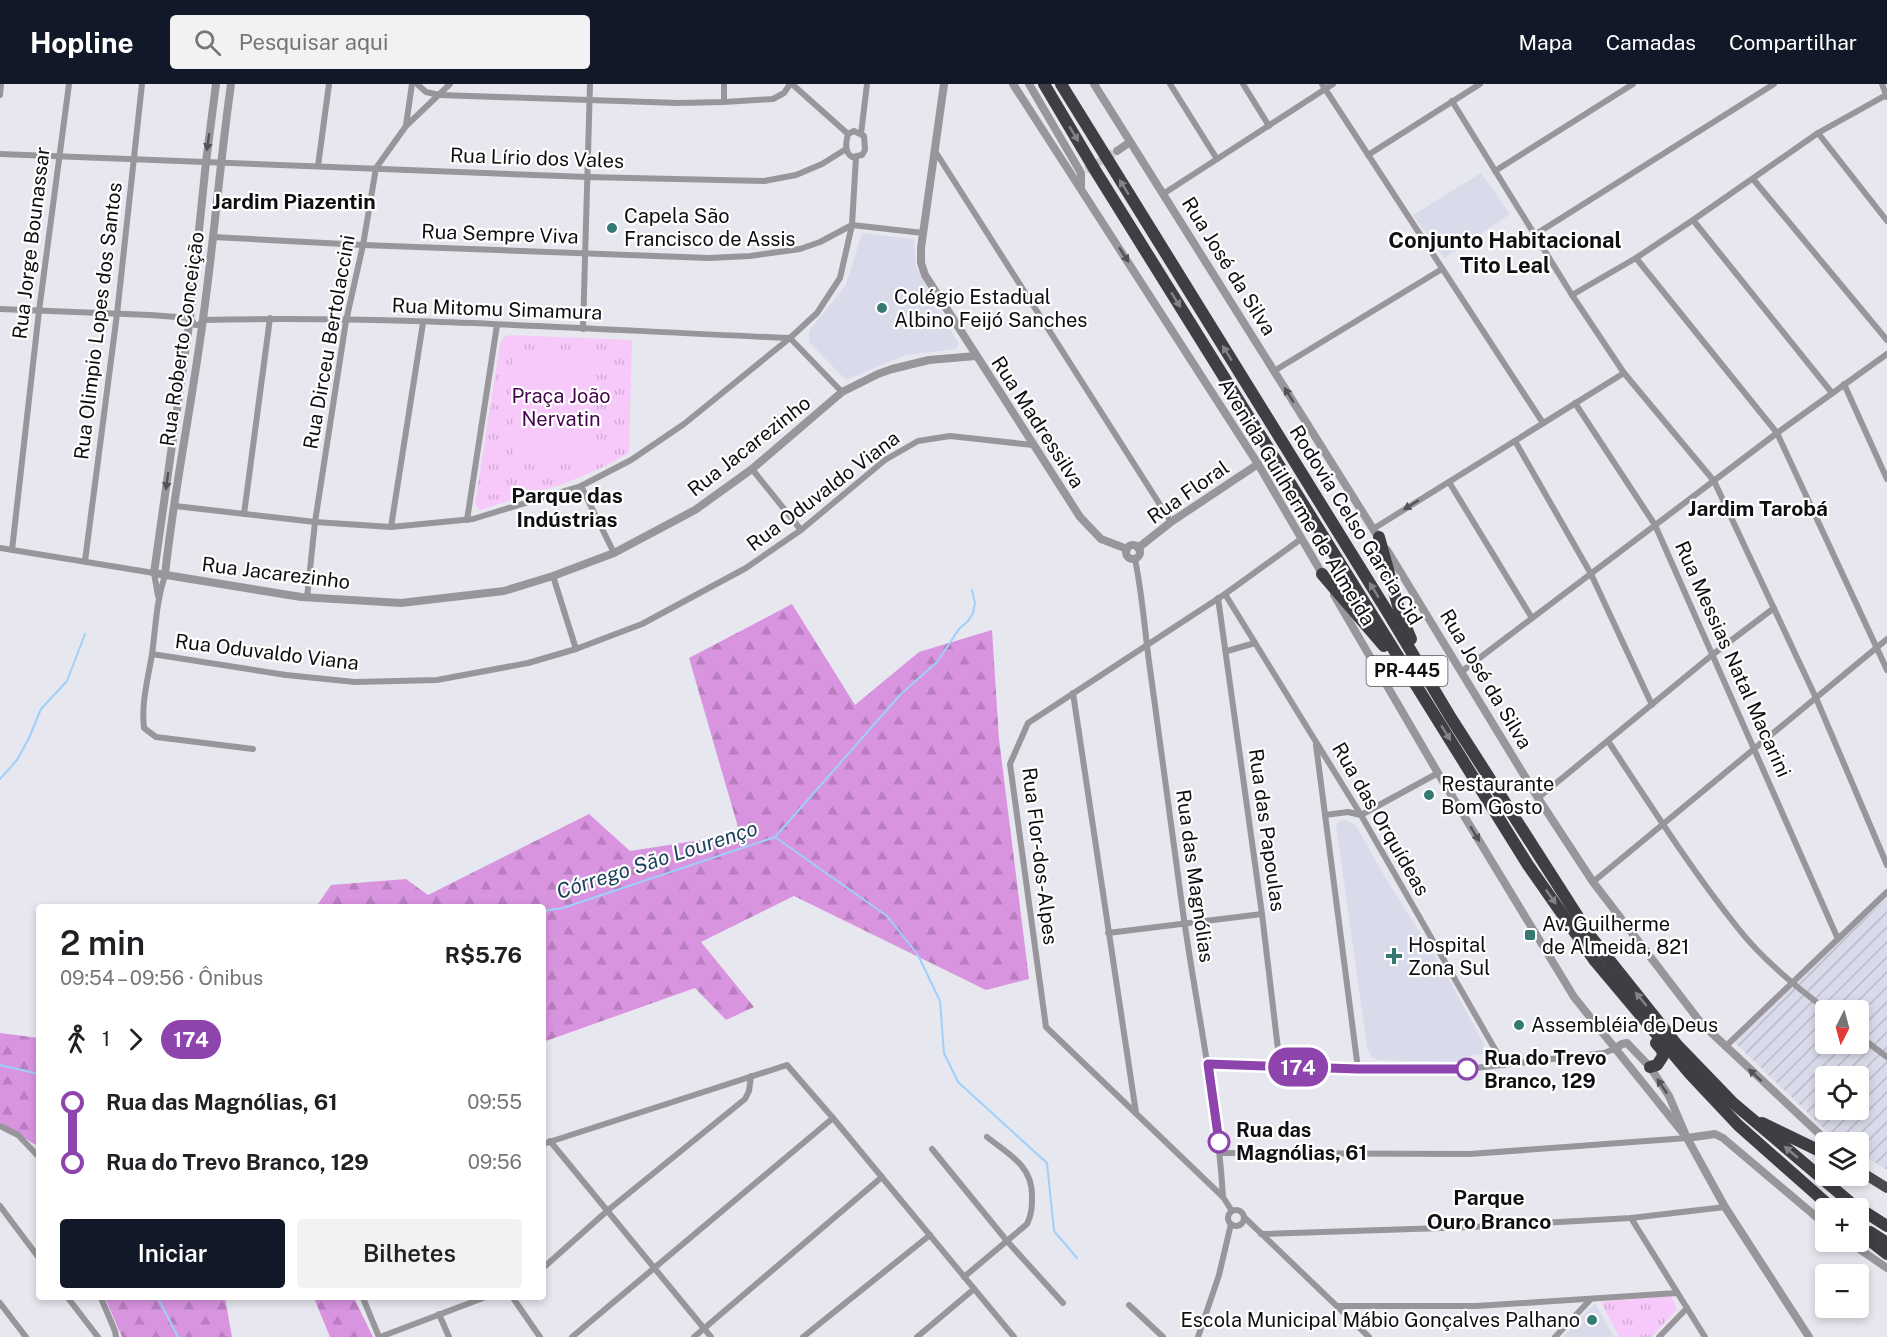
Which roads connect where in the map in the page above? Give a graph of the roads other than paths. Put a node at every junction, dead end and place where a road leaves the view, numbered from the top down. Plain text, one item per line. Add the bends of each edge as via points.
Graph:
1 (1, 84) edge
2 (69, 84) edge
3 (142, 84) edge
4 (216, 84) edge
5 (231, 84) edge
6 (329, 84) edge
7 (412, 84) edge
8 (417, 84) edge
9 (450, 84) edge
10 (590, 84) edge
11 (724, 84) edge
12 (791, 84) edge
13 (867, 84) edge
14 (944, 84) edge
15 (1013, 84) edge
16 (1029, 84) edge
17 (1044, 84) edge
18 (1061, 84) edge
19 (1094, 84) edge
20 (1170, 84) edge
21 (1243, 84) edge
22 (1333, 84) edge
23 (1480, 84) edge
24 (1633, 84) edge
25 (1774, 84) edge
26 (1882, 84) edge
27 (1323, 86) edge
28 (0, 94) edge
29 (438, 95) junction
30 (1886, 96) edge
31 (590, 98) junction
32 (1452, 101) junction
33 (724, 102) junction
34 (406, 126) junction
35 (1269, 126) junction
36 (1818, 133) junction
37 (848, 134) junction
38 (861, 134) junction
39 (1130, 142) junction
40 (846, 149) junction
41 (934, 151) junction
42 (1117, 151) tunnel mouth
43 (0, 154) edge
44 (1368, 155) junction
45 (59, 156) junction
46 (856, 157) junction
47 (134, 159) junction
48 (1217, 159) junction
49 (206, 162) junction
50 (220, 162) junction
51 (318, 166) junction
52 (376, 168) junction
53 (1495, 171) junction
54 (1080, 174) junction
55 (587, 177) junction
56 (1754, 179) junction
57 (1163, 194) junction
58 (1693, 220) junction
59 (1887, 221) edge
60 (852, 225) junction
61 (923, 233) junction
62 (1536, 234) junction
63 (213, 237) junction
64 (363, 245) junction
65 (585, 253) junction
66 (1636, 258) junction
67 (1442, 269) junction
68 (1572, 295) junction
69 (0, 309) edge
70 (39, 311) junction
71 (117, 314) junction
72 (190, 318) junction
73 (270, 318) junction
74 (203, 320) junction
75 (346, 321) junction
76 (423, 322) junction
77 (497, 325) junction
78 (583, 329) junction
79 (790, 338) junction
80 (1887, 340) edge
81 (1887, 354) edge
82 (975, 356) junction
83 (1274, 371) junction
84 (1623, 373) junction
85 (1844, 384) junction
86 (842, 393) junction
87 (1832, 393) junction
88 (1575, 403) junction
89 (1543, 423) junction
90 (1777, 433) junction
91 (1515, 441) junction
92 (1033, 445) junction
93 (1258, 464) junction
94 (752, 469) junction
95 (1887, 478) edge
96 (1714, 481) junction
97 (1449, 482) junction
98 (581, 486) junction
99 (175, 506) junction
100 (244, 514) junction
101 (467, 520) junction
102 (315, 522) junction
103 (1172, 522) junction
104 (1655, 525) junction
105 (391, 527) junction
106 (801, 531) junction
107 (1376, 533) junction
108 (1301, 539) junction
109 (0, 548) edge
110 (1138, 548) junction
111 (1127, 549) junction
112 (12, 550) junction
113 (614, 553) junction
114 (1135, 559) junction
115 (85, 561) junction
116 (154, 573) junction
117 (1322, 574) junction
118 (1591, 574) junction
119 (165, 575) junction
120 (553, 576) junction
121 (1225, 594) junction
122 (158, 597) junction
123 (307, 598) junction
124 (1218, 598) junction
125 (1774, 608) junction
126 (1532, 618) junction
127 (1887, 639) edge
128 (1255, 643) junction
129 (1146, 644) junction
130 (1877, 647) junction
131 (576, 649) junction
132 (1227, 651) junction
133 (152, 654) junction
134 (1712, 655) junction
135 (1887, 670) edge
136 (1461, 672) junction
137 (1073, 693) junction
138 (1816, 698) junction
139 (1652, 705) junction
140 (1431, 709) junction
141 (1450, 718) junction
142 (1316, 740) junction
143 (1608, 741) junction
144 (1755, 748) junction
145 (254, 749) dead end
146 (1438, 773) junction
147 (1538, 798) junction
148 (1325, 815) junction
149 (1360, 815) junction
150 (1663, 824) junction
151 (1887, 865) edge
152 (1593, 882) junction
153 (1887, 892) edge
154 (1263, 914) junction
155 (1184, 923) junction
156 (1108, 933) junction
157 (1838, 939) junction
158 (1595, 961) junction
159 (1792, 984) junction
160 (1815, 1001) edge
161 (1869, 1043) edge
162 (1725, 1047) junction
163 (1614, 1049) junction
164 (1887, 1057) edge
165 (1208, 1064) junction
166 (1504, 1065) junction
167 (1280, 1066) junction
168 (1650, 1067) junction
169 (1358, 1069) junction
170 (751, 1076) junction
171 (1136, 1113) junction
172 (1746, 1115) junction
173 (833, 1118) junction
174 (0, 1126) edge
175 (1817, 1132) edge
176 (987, 1137) dead end
177 (1687, 1138) junction
178 (547, 1142) edge
179 (932, 1149) dead end
180 (1815, 1149) edge
181 (1220, 1153) junction
182 (36, 1154) edge
183 (882, 1177) junction
184 (1869, 1177) edge
185 (1887, 1188) edge
186 (1223, 1197) junction
187 (1821, 1198) edge
188 (0, 1206) edge
189 (1725, 1207) junction
190 (1232, 1211) junction
191 (607, 1212) junction
192 (1815, 1216) edge
193 (1244, 1217) junction
194 (1631, 1218) junction
195 (1230, 1224) junction
196 (1887, 1226) edge
197 (1869, 1232) edge
198 (1261, 1234) junction
199 (930, 1235) junction
200 (1869, 1240) edge
201 (1007, 1241) junction
202 (1887, 1243) edge
203 (1864, 1252) edge
204 (36, 1254) edge
205 (1887, 1254) edge
206 (546, 1266) edge
207 (1887, 1268) edge
208 (654, 1269) junction
209 (964, 1277) junction
210 (974, 1289) junction
211 (1677, 1293) junction
212 (70, 1300) edge
213 (102, 1300) edge
214 (364, 1300) edge
215 (478, 1300) edge
216 (514, 1300) edge
217 (1590, 1300) junction
218 (0, 1303) edge
219 (1063, 1303) dead end
220 (1129, 1305) dead end
221 (1338, 1306) junction
222 (1687, 1308) junction
223 (439, 1314) junction
224 (704, 1328) junction
225 (26, 1337) edge
226 (98, 1337) edge
227 (116, 1337) edge
228 (379, 1337) edge
229 (449, 1337) edge
230 (539, 1337) edge
231 (573, 1337) edge
232 (694, 1337) edge
233 (711, 1337) edge
234 (803, 1337) edge
235 (917, 1337) edge
236 (1014, 1337) edge
237 (1163, 1337) edge
238 (1198, 1337) edge
239 (1369, 1337) edge
240 (1555, 1337) edge
241 (1659, 1337) edge
242 (1705, 1337) edge
243 (1809, 1337) edge

1 - 28 street
2 - 45 street, Rua Jorge Bounassar
3 - 47 street, Rua Olimpio Lopes dos Santos
4 -> 49 street, Rua Roberto Conceição
5 - 50 street, Rua Roberto Conceição
6 - 51 street
7 - 34 street
8 - 29 street
9 - 29 street, Rua Dirceu Bertolaccini
10 - 31 street
11 - 33 street
12 - 33 street via 773,99
12 - 37 street
13 - 38 street
14 - 41 street, Rua Madressilva
15 - 54 street
16 - 54 street
17 -> 140 highway, Rodovia Celso Garcia Cid / PR-445
141 -> 18 highway, Rodovia Celso Garcia Cid / PR-445
19 - 39 street, Rua José da Silva
20 - 48 street
21 - 35 street
22 - 27 street
23 - 32 street
24 - 53 street
25 - 62 street
26 - 30 street
27 - 35 street
27 - 44 street
29 - 31 street
29 - 34 street, Rua Dirceu Bertolaccini
30 - 36 street
31 - 33 street
31 - 55 street
32 - 44 street
32 - 53 street
34 - 52 street, Rua Dirceu Bertolaccini
35 - 48 street
36 - 56 street
36 - 59 street
37 - 38 street
37 - 40 street
38 - 46 street via 866,141 862,155
39 - 42 street
39 - 57 street, Rua José da Silva
40 - 46 street
40 - 55 street, Rua Lírio dos Vales via 822,164 777,179
41 - 61 street, Rua Madressilva
41 - 103 street
43 - 45 street, Rua Lírio dos Vales
44 - 67 street
45 - 47 street, Rua Lírio dos Vales
45 - 70 street, Rua Jorge Bounassar
46 - 60 street
47 - 49 street, Rua Lírio dos Vales
47 - 71 street, Rua Olimpio Lopes dos Santos
48 - 57 street
49 - 50 street, Rua Lírio dos Vales
49 - 72 street, Rua Roberto Conceição
50 - 51 street, Rua Lírio dos Vales
50 - 63 street, Rua Roberto Conceição
51 - 52 street, Rua Lírio dos Vales
52 - 55 street, Rua Lírio dos Vales
52 - 64 street, Rua Dirceu Bertolaccini
53 - 62 street
54 -> 93 street, Avenida Guilherme de Almeida via 1081,188
55 - 65 street
56 - 58 street
56 - 80 street
57 - 83 street, Rua José da Silva
58 - 66 street
58 - 87 street
60 - 61 street
60 - 65 street, Rua Sempre Viva via 809,246 760,255 709,258
60 - 79 street via 840,278 817,313
61 - 82 street, Rua Madressilva via 921,255 925,275
62 - 68 street
63 - 64 street, Rua Sempre Viva
63 - 74 street, Rua Roberto Conceição
64 - 65 street, Rua Sempre Viva
64 - 75 street, Rua Dirceu Bertolaccini
65 - 78 street
66 - 68 street
66 - 90 street
67 - 83 street
67 - 89 street
68 - 84 street
69 - 70 street
70 - 71 street
70 - 112 street, Rua Jorge Bounassar
71 - 72 street
71 - 115 street, Rua Olimpio Lopes dos Santos
72 - 74 street, Rua Mitomu Simamura via 195,325
72 -> 116 street, Rua Roberto Conceição
73 - 74 street, Rua Mitomu Simamura
73 - 75 street, Rua Mitomu Simamura
73 - 100 street
74 - 99 street, Rua Roberto Conceição
75 - 76 street, Rua Mitomu Simamura
75 - 102 street, Rua Dirceu Bertolaccini
76 - 77 street, Rua Mitomu Simamura
76 - 105 street
77 - 78 street, Rua Mitomu Simamura
77 - 101 street
78 - 79 street, Rua Mitomu Simamura
79 - 86 street
79 - 98 street via 675,431
81 - 85 street
82 - 86 street, Rua Jacarezinho via 929,360 892,369
82 - 92 street, Rua Madressilva
107 -> 83 street, Rua José da Silva
84 - 88 street
84 - 96 street
85 - 87 street
85 - 95 street
86 - 94 street, Rua Jacarezinho
87 - 90 street
88 - 89 street
88 - 104 street, Rua Messias Natal Macarini
89 - 91 street
90 - 96 street
90 - 130 street
91 - 97 street
91 - 118 street
92 - 106 street, Rua Oduvaldo Viana via 950,436 918,441 885,460
92 - 111 street, Rua Madressilva via 1080,517 1101,539
93 - 103 street, Rua Floral
93 - 108 street, Avenida Guilherme de Almeida
94 - 106 street
94 - 113 street, Rua Jacarezinho via 695,510
96 - 104 street
96 - 125 street
97 -> 107 street
97 - 126 street
98 - 101 street
98 - 113 street
99 - 100 street
99 - 119 street, Rua Roberto Conceição
100 - 102 street
101 - 105 street
102 - 105 street
102 - 123 street, Rua Dirceu Bertolaccini
103 - 110 street, Rua Floral
104 - 118 street
104 - 134 street, Rua Messias Natal Macarini
106 - 131 street, Rua Oduvaldo Viana via 746,568 642,624
107 - 136 street, Rua José da Silva
107 - 141 highway via 1400,613 1441,692
108 - 117 street, Avenida Guilherme de Almeida
108 - 121 street, Rua Flor-dos-Alpes
109 - 112 street
110 - 111 street
110 - 114 street via 1140,554
111 - 114 street via 1127,555
112 - 115 street
113 - 120 street, Rua Jacarezinho
114 - 129 street, Rua das Magnólias via 1143,596
115 - 116 street
116 - 119 street, Rua Jacarezinho
116 - 122 street, Rua Roberto Conceição
117 - 140 highway via 1385,646
117 - 146 street, Avenida Guilherme de Almeida
118 - 126 street
118 - 139 street
119 - 122 street, Rua Roberto Conceição
119 - 123 street, Rua Jacarezinho
120 - 123 street, Rua Jacarezinho via 504,591 401,603
120 - 131 street
121 - 124 street, Rua Flor-dos-Alpes
121 - 128 street, Rua das Orquídeas
122 - 133 street, Rua Roberto Conceição
124 - 129 street, Rua Flor-dos-Alpes
124 - 132 street, Rua das Papoulas
125 - 134 street
125 - 138 street
126 - 136 street
127 - 130 street
128 - 132 street
128 - 142 street, Rua das Orquídeas
129 - 137 street, Rua Flor-dos-Alpes
129 - 155 street, Rua das Magnólias
130 - 135 street
130 - 138 street
131 - 133 street, Rua Oduvaldo Viana via 528,663 437,680 355,682
132 - 154 street, Rua das Papoulas
133 - 145 street, Rua Roberto Conceição via 142,712 144,728 156,737
134 - 139 street
134 - 144 street, Rua Messias Natal Macarini
136 - 147 street, Rua José da Silva
137 - 156 street
137 - 171 street, Rua Flor-dos-Alpes via 1028,723 1010,764 1046,1027
138 - 144 street
138 - 151 street
139 - 143 street
140 -> 158 highway, Rodovia Celso Garcia Cid / PR-445 via 1528,865
172 -> 141 highway, Rodovia Celso Garcia Cid / PR-445 via 1677,1045 1591,938
142 - 148 street
142 - 149 street, Rua das Orquídeas
143 - 147 street
143 - 150 street
144 - 150 street
144 - 157 street, Rua Messias Natal Macarini
146 - 149 street
146 -> 163 street, Avenida Guilherme de Almeida via 1574,997
147 - 152 street, Rua José da Silva
148 - 149 street
148 - 169 street
149 - 166 street, Rua das Orquídeas
150 - 152 street
150 - 159 street via 1738,928
152 - 162 street, Rua José da Silva via 1701,1023
153 - 157 street
154 - 155 street
154 - 167 street, Rua das Papoulas
155 - 156 street
155 - 165 street, Rua das Magnólias
156 - 171 street
157 - 159 street
158 - 168 highway via 1616,995 1662,1050 1661,1061
158 - 187 highway, Rodovia Celso Garcia Cid / PR-445 via 1711,1098
159 - 160 street
159 - 162 street
161 - 164 street
175 -> 162 street, Rua José da Silva
163 - 166 street
163 - 168 street, Avenida Guilherme de Almeida via 1627,1043
163 - 177 street, Avenida Guilherme de Almeida
165 - 167 street
165 - 181 street, Rua das Magnólias
166 - 169 street
167 - 169 street
177 -> 168 street, Avenida Guilherme de Almeida via 1669,1096
170 - 173 street via 787,1065
170 - 178 street
170 - 191 street via 745,1099
171 - 186 street, Rua Flor-dos-Alpes
172 - 180 highway
196 -> 172 highway, Rodovia Celso Garcia Cid / PR-445 via 1851,1203
173 - 183 street
173 - 208 street
174 - 182 street via 18,1136
176 - 201 street via 1023,1166 1032,1182 1030,1218
177 - 181 street via 1470,1154
177 - 189 street, Avenida Guilherme de Almeida
177 - 192 street via 1714,1134 1723,1138
178 - 191 street
179 - 201 street
181 - 186 street, Rua das Magnólias
183 - 199 street
183 - 224 street
184 - 185 highway
186 - 190 street, Rua Flor-dos-Alpes
188 - 204 street
189 - 194 street
189 - 243 street, Avenida Guilherme de Almeida
190 - 193 street via 1239,1211
190 - 195 street
191 - 206 street
191 - 208 street
193 - 195 street via 1240,1225
193 - 198 street
194 - 198 street
194 - 211 street
195 - 238 street via 1219,1275
197 - 202 highway
198 - 221 street
199 - 209 street
199 - 234 street
200 - 205 highway
201 - 209 street
201 - 219 street
203 - 207 street
208 - 224 street
208 - 231 street
209 - 210 street
210 - 235 street
210 - 236 street
211 - 217 street
211 - 222 street
212 - 226 street
213 - 227 street
214 - 228 street
215 - 223 street
216 - 230 street
217 - 221 street via 1476,1306
217 - 240 street
218 - 225 street
220 - 237 street
221 - 239 street
222 - 241 street
222 - 242 street
223 - 228 street
223 - 229 street
224 - 232 street
224 - 233 street

